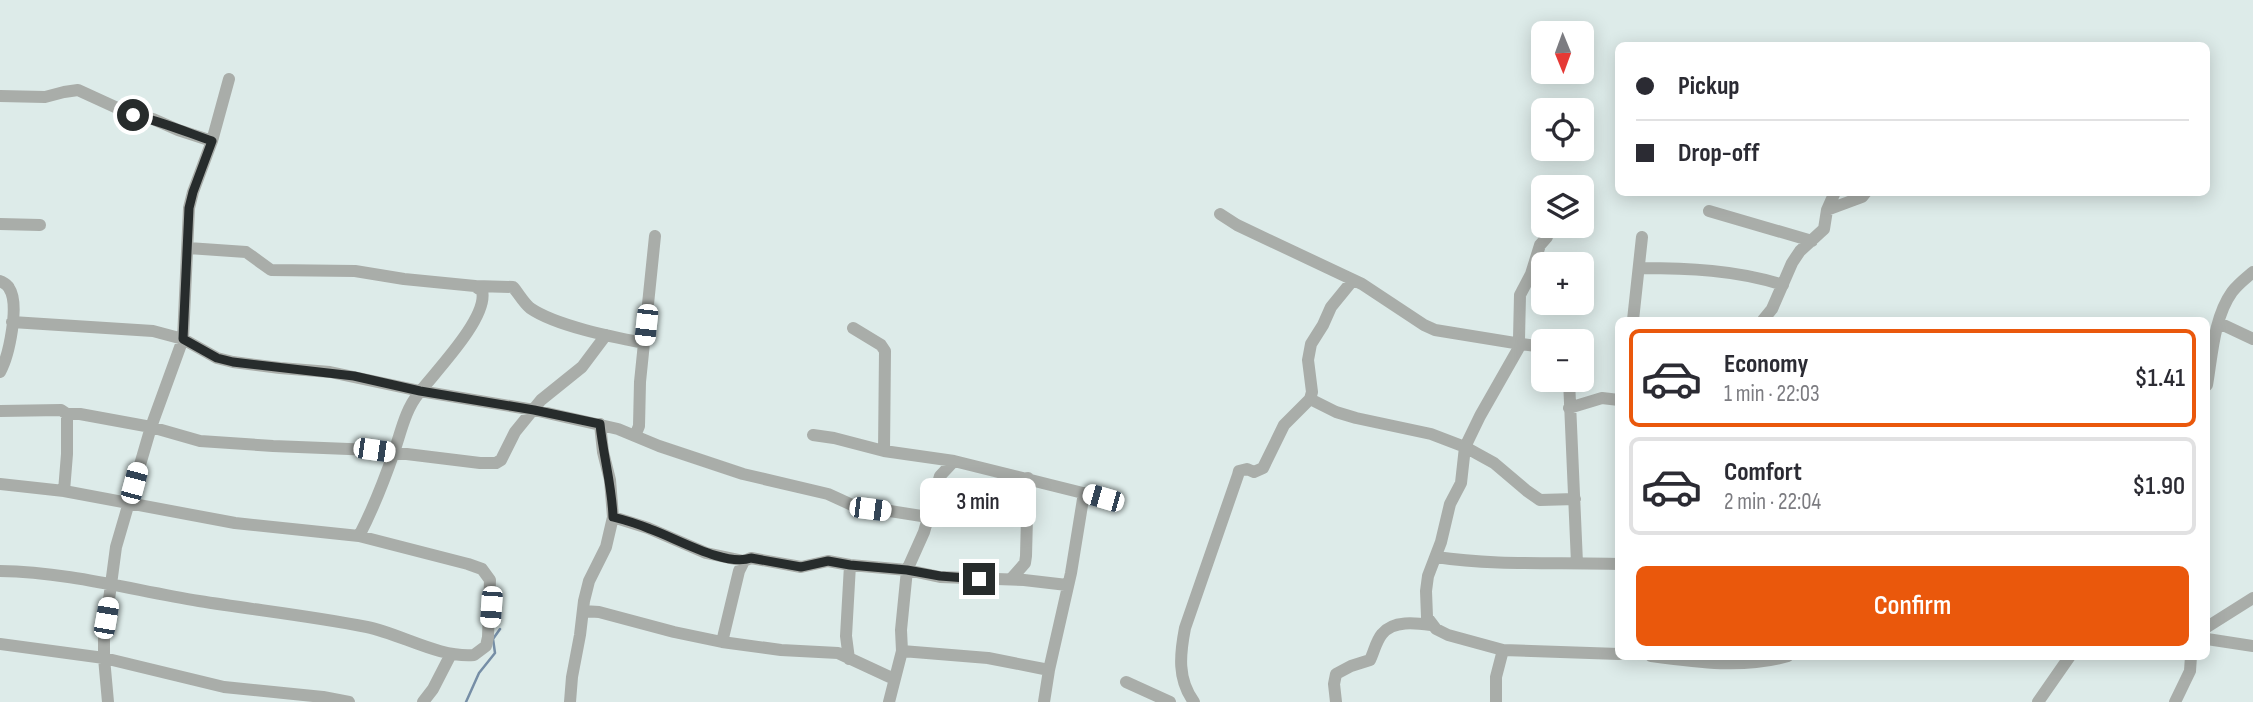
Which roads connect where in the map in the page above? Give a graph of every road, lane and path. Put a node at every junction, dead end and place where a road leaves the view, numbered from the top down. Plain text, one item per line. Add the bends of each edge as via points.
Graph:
1 (229, 79) dead end
2 (0, 96) edge
3 (212, 141) junction
4 (1833, 196) edge
5 (1863, 196) edge
6 (1709, 211) dead end
7 (1827, 211) junction
8 (1220, 214) dead end
9 (0, 224) edge
10 (40, 225) dead end
11 (655, 236) dead end
12 (1642, 236) dead end
13 (1545, 238) edge
14 (1812, 241) junction
15 (188, 248) junction
16 (1640, 268) junction
17 (2253, 272) edge
18 (1353, 280) junction
19 (0, 281) edge
20 (1783, 285) junction
21 (475, 286) junction
22 (1633, 317) edge
23 (1765, 317) edge
24 (12, 321) junction
25 (2219, 323) junction
26 (853, 328) dead end
27 (607, 335) junction
28 (183, 339) junction
29 (2253, 339) edge
30 (644, 343) junction
31 (1521, 344) junction
32 (1531, 345) edge
33 (2210, 370) edge
34 (0, 372) edge
35 (420, 391) junction
36 (1569, 392) edge
37 (1310, 399) junction
38 (1615, 400) edge
39 (1569, 408) junction
40 (534, 410) junction
41 (0, 411) edge
42 (67, 414) junction
43 (600, 424) junction
44 (151, 427) junction
45 (813, 435) dead end
46 (635, 436) junction
47 (1465, 447) junction
48 (884, 451) junction
49 (394, 453) junction
50 (954, 461) junction
51 (1028, 478) junction
52 (0, 484) edge
53 (64, 491) junction
54 (1084, 493) junction
55 (1103, 498) dead end
56 (1575, 499) junction
57 (129, 502) junction
58 (613, 517) junction
59 (928, 517) junction
60 (359, 536) junction
61 (1436, 556) junction
62 (744, 561) junction
63 (1577, 563) junction
64 (1615, 564) edge
65 (850, 565) junction
66 (907, 570) junction
67 (0, 571) edge
68 (1011, 579) junction
69 (111, 583) junction
70 (1067, 585) junction
71 (2253, 598) edge
72 (583, 611) junction
73 (1432, 625) junction
74 (2210, 625) edge
75 (2210, 639) edge
76 (722, 642) junction
77 (0, 644) edge
78 (2253, 646) edge
79 (1503, 650) junction
80 (902, 651) junction
81 (451, 654) junction
82 (1615, 654) edge
83 (104, 658) junction
84 (849, 659) junction
85 (1688, 660) edge
86 (1768, 660) edge
87 (2067, 660) edge
88 (2191, 660) edge
89 (1049, 670) junction
90 (894, 680) junction
91 (1126, 682) dead end
92 (1165, 701) edge
93 (108, 702) edge
94 (349, 702) edge
95 (423, 702) edge
96 (570, 702) edge
97 (889, 702) edge
98 (1044, 702) edge
99 (1194, 702) edge
100 (1336, 702) edge
101 (1496, 702) edge
102 (2038, 702) edge
103 (2175, 702) edge

1 - 3 street
2 - 3 street via 45,97 78,90
3 - 15 street via 191,200
4 - 7 street
5 - 7 street
6 - 14 street
7 - 14 street via 1824,229
8 - 18 street
9 - 10 street
11 - 30 street
12 - 16 street
13 - 31 street via 1520,295
14 - 20 street via 1792,263
15 - 21 street via 246,252 271,270 355,271
15 - 28 street
16 - 20 street via 1737,274
16 - 22 street
17 - 25 street via 2232,292
18 - 31 street via 1435,330
18 - 37 street via 1331,307 1311,344
19 - 24 street via 11,291
20 - 23 street
21 - 27 street via 513,286 531,308
21 - 35 street via 484,299 474,322
24 - 28 street via 153,331
24 - 34 street via 10,348
25 - 29 street
25 - 33 street
26 - 48 street via 885,351
27 - 30 street
27 - 40 street via 582,367
28 - 35 street via 233,362 330,372
28 - 44 street
30 - 46 street
31 - 32 street
31 - 47 street
35 - 40 street
35 - 49 street
36 - 39 street
37 - 47 street via 1336,412 1432,434
37 - 99 street via 1284,425 1263,468 1239,471 1185,628 1180,670
38 - 39 street via 1602,398
39 - 56 street
40 - 43 street
40 - 49 street via 496,463
41 - 42 street
42 - 44 street
42 - 53 street
43 - 46 street
43 - 58 street
44 - 49 street via 200,441
44 - 57 street
45 - 48 street
46 - 59 street via 743,474 828,494 847,504
47 - 56 street via 1540,499
47 - 61 street via 1461,483 1450,504
48 - 50 street
49 - 60 street
50 - 51 street
50 - 59 street via 940,476
51 - 54 street
51 - 68 street via 1027,556
52 - 53 street
53 - 57 street
54 - 55 street
54 - 70 street
56 - 63 street
57 - 60 street via 235,523
57 - 69 street
58 - 62 street via 706,553
58 - 72 street
59 - 66 street
60 - 81 street via 482,569 490,580 486,646 474,655
61 - 63 street via 1476,562
61 - 73 street via 1427,584 1427,617
62 - 65 street via 751,558 801,567 828,561
62 - 76 street
63 - 64 street
65 - 66 street
65 - 84 street
66 - 68 street
66 - 80 street
67 - 69 street
68 - 70 street
69 - 81 street via 371,628
69 - 83 street
70 - 89 street
71 - 74 street
72 - 76 street
72 - 96 street
73 - 79 street via 1448,635
73 - 100 street via 1408,623 1386,630 1370,660 1336,674
75 - 78 street
76 - 84 street via 828,652
77 - 83 street
79 - 82 street
79 - 101 street
80 - 89 street via 988,658
80 - 90 street
81 - 95 street
83 - 93 street
83 - 94 street via 224,687
84 - 90 street
85 - 86 street
87 - 102 street
88 - 103 street
89 - 98 street
90 - 97 street
91 - 92 street

